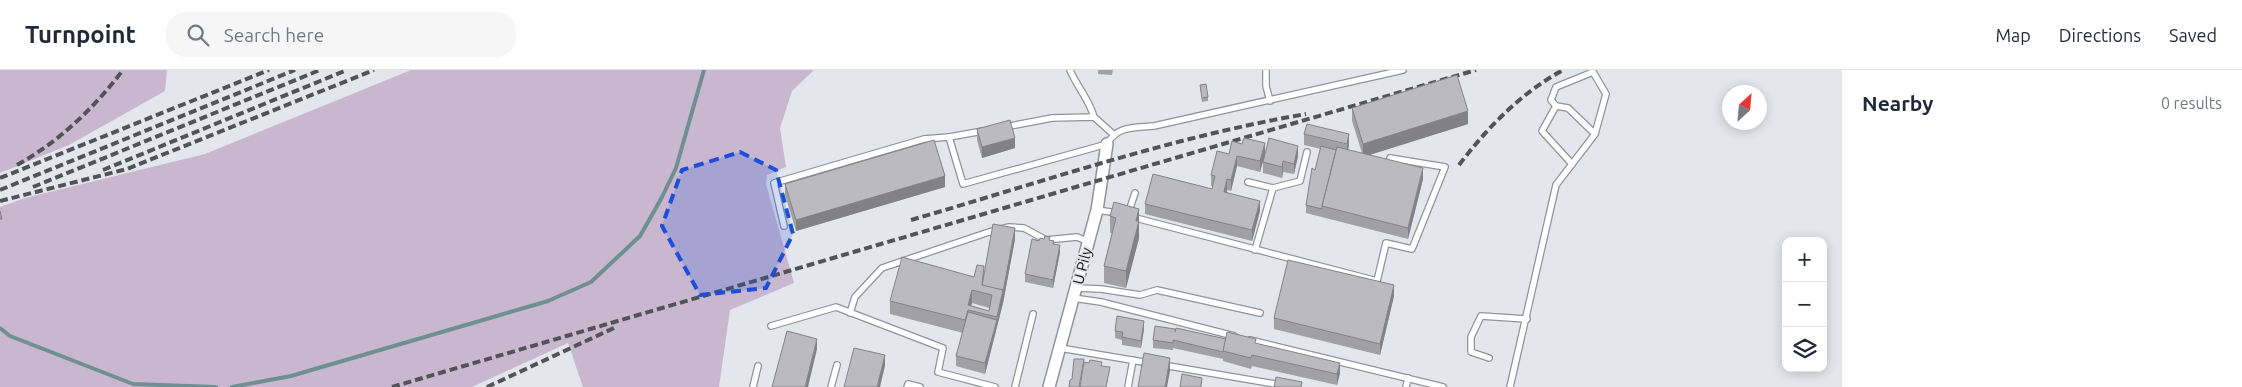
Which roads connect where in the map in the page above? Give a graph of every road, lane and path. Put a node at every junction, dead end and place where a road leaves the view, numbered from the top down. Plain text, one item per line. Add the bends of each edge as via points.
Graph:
1 (1070, 70) edge
2 (1266, 70) edge
3 (1403, 70) edge
4 (1270, 101) junction
5 (1556, 106) junction
6 (1094, 117) junction
7 (996, 128) edge
8 (986, 130) edge
9 (1595, 134) junction
10 (949, 137) junction
11 (1110, 139) junction
12 (1308, 152) dead end
13 (1390, 158) edge
14 (1572, 164) junction
15 (1248, 182) dead end
16 (1273, 188) junction
17 (1135, 193) dead end
18 (1098, 210) junction
19 (1128, 216) junction
20 (784, 226) dead end
21 (1089, 242) junction
22 (1255, 250) junction
23 (1075, 293) junction
24 (850, 312) junction
25 (1033, 314) dead end
26 (1260, 314) dead end
27 (1526, 319) junction
28 (771, 326) dead end
29 (1060, 348) junction
30 (1490, 358) dead end
31 (1133, 360) junction
32 (837, 365) dead end
33 (758, 366) dead end
34 (1408, 378) junction
35 (1269, 385) edge
36 (754, 387) edge
37 (832, 387) edge
38 (907, 387) edge
39 (920, 387) edge
40 (995, 387) edge
41 (1015, 387) edge
42 (1049, 387) edge
43 (1128, 387) edge
44 (1293, 387) edge
45 (1406, 387) edge
46 (1443, 387) edge
47 (1510, 387) edge

1 - 6 lane
2 - 4 lane
3 - 4 lane
4 - 11 lane via 1154,126 1124,129
5 - 9 lane via 1568,108
5 - 9 lane via 1552,100 1556,87 1593,72 1606,94
5 - 14 lane via 1542,131
6 - 7 lane via 1052,118
6 - 11 lane
8 - 10 lane
9 - 14 lane
10 - 11 lane via 963,184
10 - 20 lane via 924,139 774,183
11 - 18 street, U Pily
12 - 16 lane via 1300,181
13 - 22 lane via 1444,167 1412,249 1386,243 1377,281
14 - 27 lane via 1556,185
15 - 16 lane
16 - 22 lane
17 - 19 lane
18 - 19 lane
18 - 21 street, U Pily
19 - 22 lane
21 - 23 street, U Pily
21 - 24 lane via 1077,237 1046,240 1024,228 1008,227 989,232 882,268 855,297
23 - 26 lane via 1101,289 1140,295 1157,290
23 - 29 street, U Pily
23 - 34 lane
24 - 28 lane via 836,307
24 - 40 lane via 943,348 938,372
25 - 41 lane
27 - 30 lane via 1481,316 1471,337 1471,352
27 - 47 lane
29 - 31 lane
29 - 42 street, U Pily
31 - 35 lane
31 - 43 lane
32 - 37 lane
33 - 36 lane
34 - 45 lane
34 - 46 lane
35 - 44 lane
38 - 39 lane via 908,384

